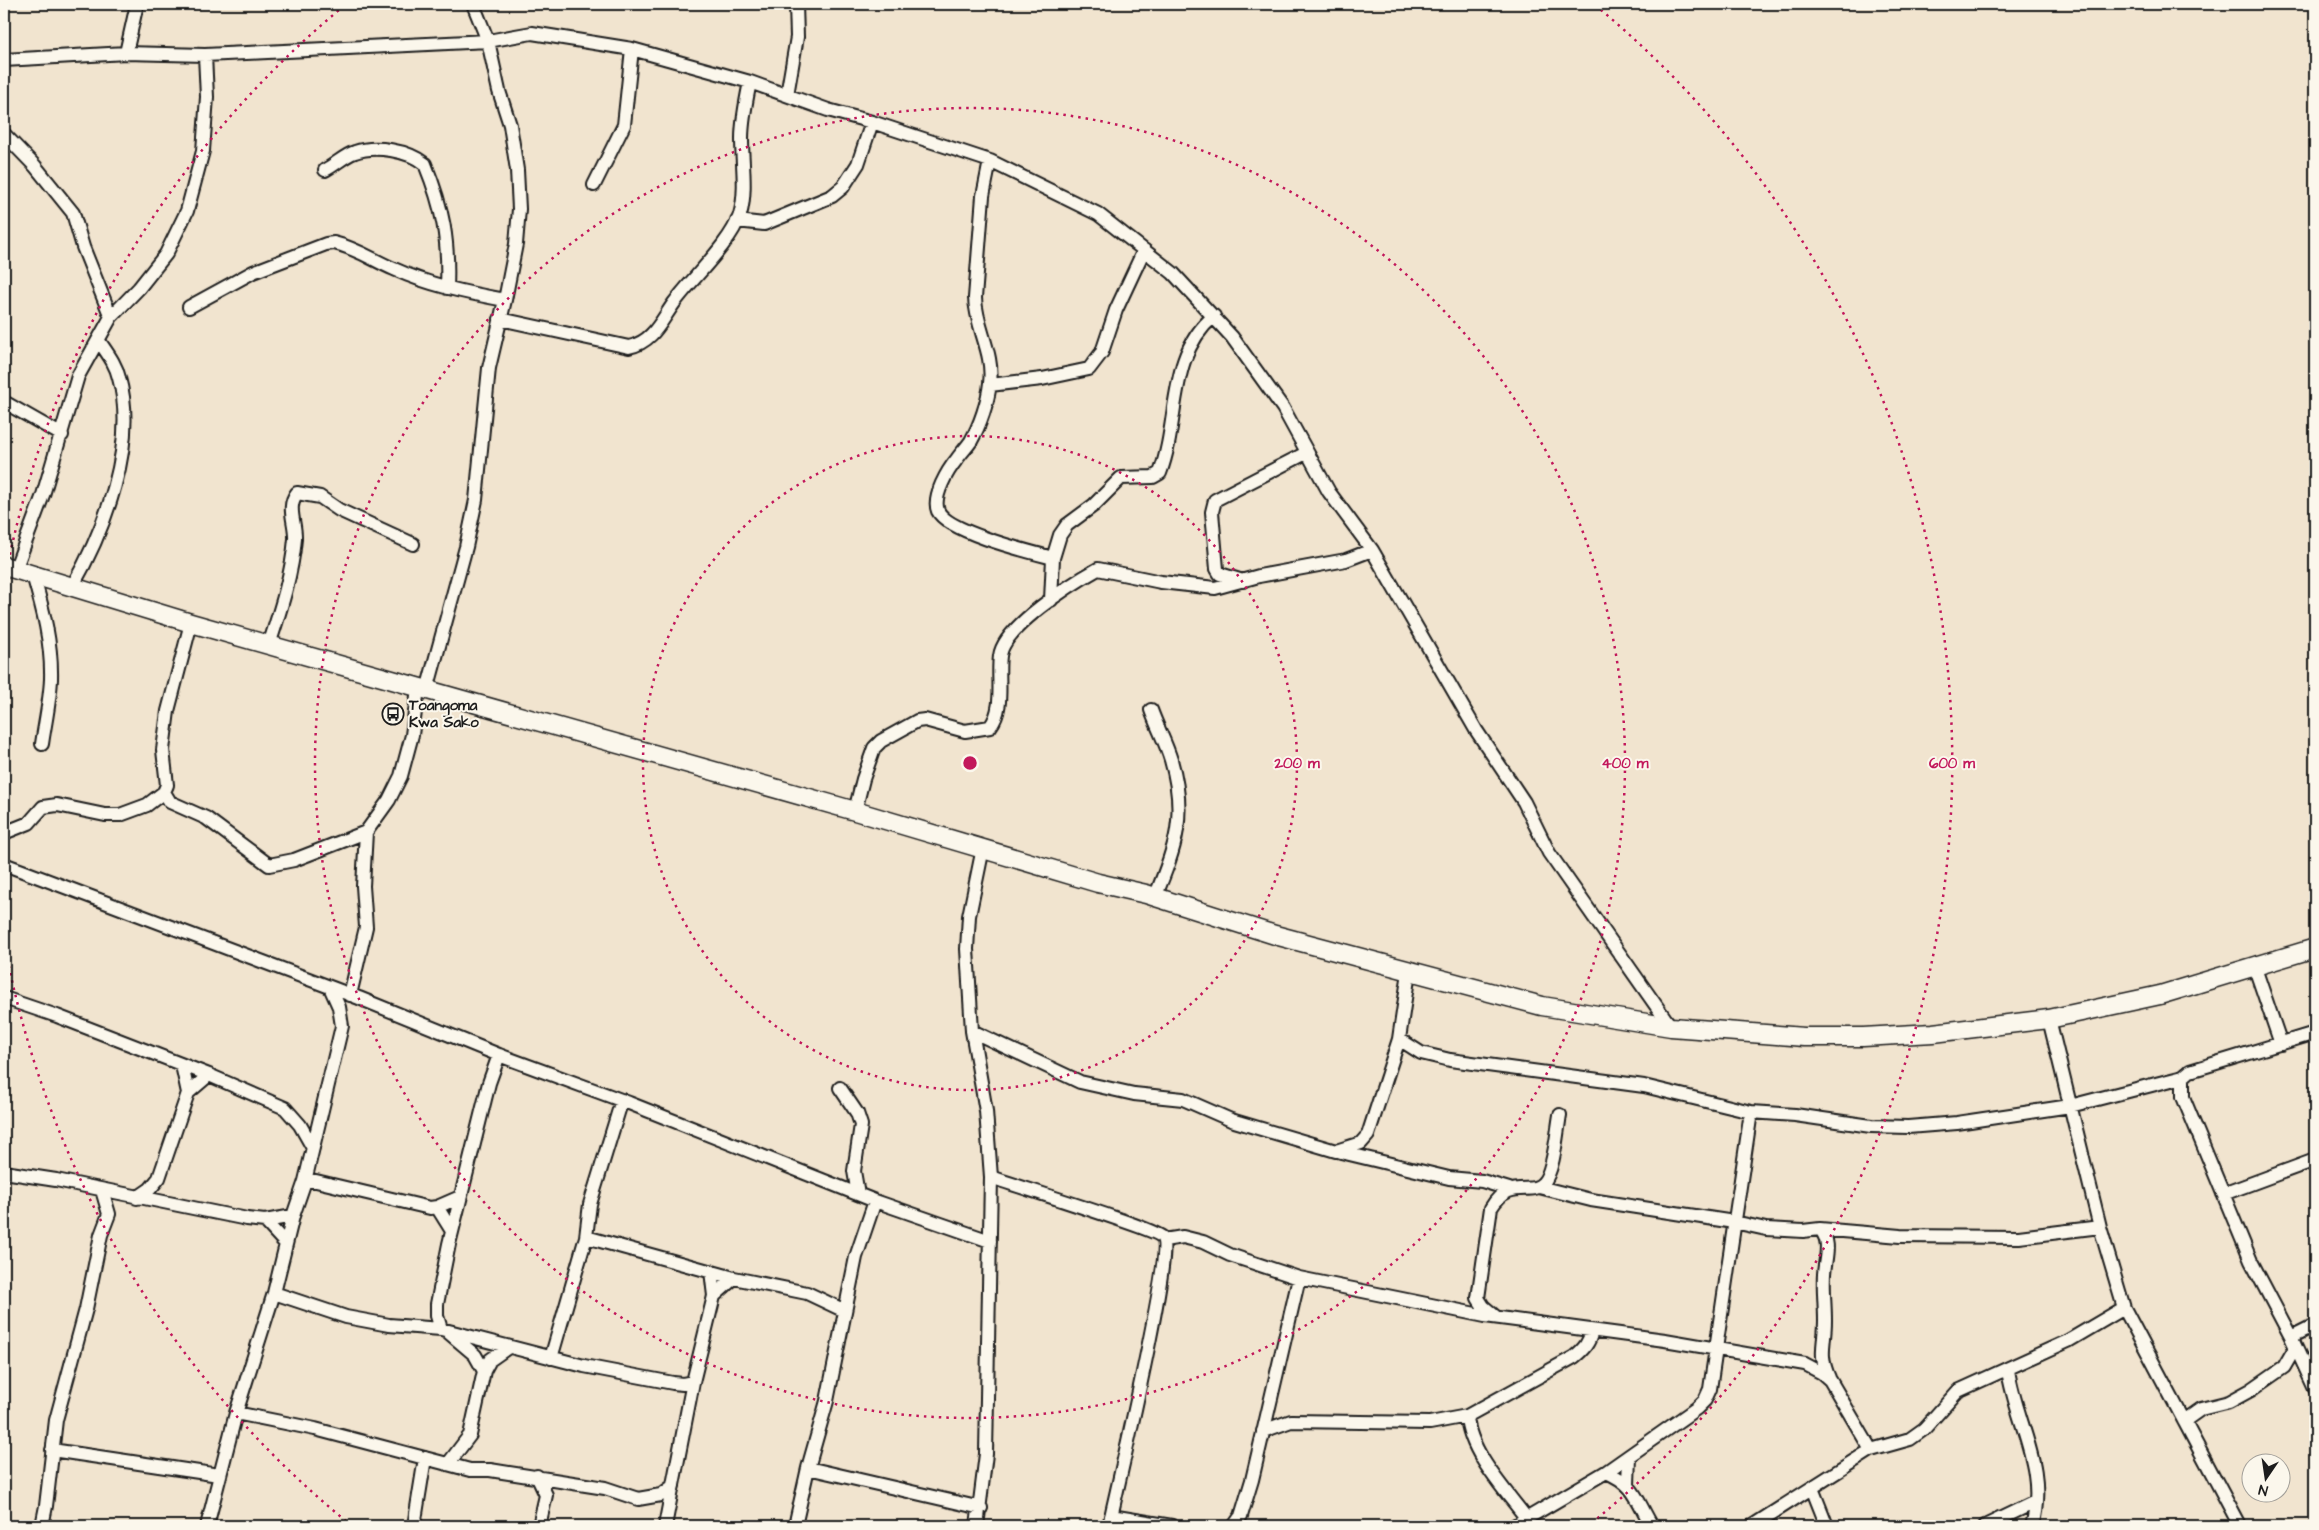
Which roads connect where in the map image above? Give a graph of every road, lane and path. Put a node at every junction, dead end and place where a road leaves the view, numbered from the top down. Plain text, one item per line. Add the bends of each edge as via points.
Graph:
1 (137, 4) edge
2 (473, 4) edge
3 (796, 4) edge
4 (488, 41) junction
5 (632, 49) junction
6 (126, 53) junction
7 (205, 54) junction
8 (4, 60) edge
9 (750, 82) junction
10 (787, 95) junction
11 (872, 122) junction
12 (4, 134) edge
13 (990, 161) junction
14 (325, 170) dead end
15 (594, 185) dead end
16 (737, 221) junction
17 (1144, 250) junction
18 (447, 288) junction
19 (505, 300) junction
20 (189, 307) dead end
21 (1214, 316) junction
22 (111, 317) junction
23 (500, 319) junction
24 (99, 341) junction
25 (990, 385) junction
26 (4, 402) edge
27 (62, 435) junction
28 (1306, 453) junction
29 (413, 544) dead end
30 (1372, 550) junction
31 (1053, 558) junction
32 (10, 568) edge
33 (33, 575) junction
34 (1244, 581) junction
35 (72, 587) junction
36 (1051, 600) junction
37 (191, 623) junction
38 (268, 645) junction
39 (422, 689) junction
40 (1151, 710) dead end
41 (42, 744) dead end
42 (164, 792) junction
43 (855, 811) junction
44 (366, 832) junction
45 (4, 833) edge
46 (983, 848) junction
47 (4, 864) edge
48 (1154, 897) junction
49 (2315, 948) edge
50 (2255, 968) junction
51 (1409, 972) junction
52 (330, 987) junction
53 (350, 995) junction
54 (4, 998) edge
55 (2049, 1019) junction
56 (1670, 1027) junction
57 (972, 1031) junction
58 (2315, 1033) edge
59 (1399, 1039) junction
60 (2281, 1044) junction
61 (499, 1056) junction
62 (182, 1065) junction
63 (209, 1075) junction
64 (2183, 1077) junction
65 (840, 1088) dead end
66 (188, 1093) junction
67 (622, 1100) junction
68 (2070, 1106) junction
69 (1751, 1112) junction
70 (1560, 1115) dead end
71 (313, 1148) junction
72 (1336, 1151) junction
73 (2314, 1161) edge
74 (4, 1172) edge
75 (991, 1177) junction
76 (305, 1181) junction
77 (1539, 1187) junction
78 (1508, 1189) junction
79 (102, 1190) junction
80 (858, 1194) junction
81 (2223, 1194) junction
82 (132, 1197) junction
83 (460, 1197) junction
84 (876, 1201) junction
85 (437, 1207) junction
86 (109, 1214) junction
87 (293, 1216) junction
88 (265, 1221) junction
89 (1734, 1222) junction
90 (2100, 1228) junction
91 (1820, 1229) junction
92 (452, 1231) junction
93 (586, 1237) junction
94 (1164, 1240) junction
95 (990, 1241) junction
96 (286, 1244) junction
97 (710, 1271) junction
98 (1284, 1274) junction
99 (734, 1278) junction
100 (1299, 1278) junction
101 (274, 1293) junction
102 (714, 1296) junction
103 (1293, 1302) junction
104 (2124, 1308) junction
105 (845, 1311) junction
106 (1496, 1317) junction
107 (2315, 1325) edge
108 (444, 1330) junction
109 (1592, 1330) junction
110 (2293, 1343) junction
111 (506, 1348) junction
112 (1718, 1348) junction
113 (1821, 1348) junction
114 (551, 1358) junction
115 (1805, 1364) junction
116 (2008, 1370) junction
117 (484, 1371) junction
118 (1830, 1380) junction
119 (694, 1382) junction
120 (2315, 1389) edge
121 (236, 1413) junction
122 (1467, 1416) junction
123 (2184, 1420) junction
124 (1263, 1431) junction
125 (52, 1450) junction
126 (1871, 1450) junction
127 (1629, 1456) junction
128 (425, 1458) junction
129 (448, 1464) junction
130 (808, 1468) junction
131 (1606, 1472) junction
132 (219, 1474) junction
133 (537, 1476) junction
134 (1628, 1485) junction
135 (673, 1486) junction
136 (1812, 1488) junction
137 (649, 1498) junction
138 (2035, 1502) junction
139 (981, 1508) junction
140 (668, 1511) junction
141 (1528, 1519) junction
142 (1110, 1521) edge
143 (42, 1526) edge
144 (206, 1526) edge
145 (414, 1526) edge
146 (539, 1526) edge
147 (664, 1526) edge
148 (795, 1526) edge
149 (977, 1526) edge
150 (1172, 1526) edge
151 (1234, 1526) edge
152 (1514, 1526) edge
153 (1652, 1526) edge
154 (1752, 1526) edge
155 (1828, 1526) edge
156 (1986, 1526) edge
157 (2032, 1526) edge
158 (2240, 1526) edge

1 - 6 street
2 - 4 street
3 - 10 street via 797,37
4 - 5 street via 532,33
4 - 7 street
4 - 19 street via 510,125 517,170 519,209 516,244
5 - 9 street
5 - 15 street via 624,125
6 - 7 street
6 - 8 street
7 - 22 street via 207,97 203,151 187,211 166,254 145,282
9 - 10 street
9 - 16 street via 742,138 744,193
10 - 11 street
11 - 13 street
11 - 16 street via 858,164 844,188 764,224
12 - 22 street via 35,166 72,213
13 - 17 street via 1098,214
13 - 25 street via 983,196 975,309 989,349
14 - 18 street via 353,152 378,148 425,164 444,217 449,253
16 - 23 street via 653,334 636,345 629,347
17 - 21 street via 1173,273
17 - 25 street via 1116,310 1102,352 1089,369
18 - 19 street
18 - 20 street via 392,269 354,249 326,244 253,272
19 - 23 street
21 - 28 street via 1283,408
21 - 31 street via 1203,326 1184,361 1160,473 1153,477 1121,478 1094,505 1067,524
22 - 24 street
23 - 39 street via 489,368 474,509 466,547
24 - 27 street via 78,376
24 - 35 street via 119,376 124,434 118,475 86,563
25 - 31 street via 978,425 941,488 936,504 944,519 976,534 1012,548
26 - 27 street
27 - 32 street
28 - 30 street via 1329,492
28 - 34 street via 1215,500 1212,512 1217,569 1220,574
29 - 38 street via 339,510 320,497 297,493 291,503 296,529 292,559
30 - 34 street via 1346,560
30 - 56 street via 1476,730 1524,802 1549,853
31 - 36 street
32 - 33 main road
33 - 35 main road
33 - 41 street via 44,612 51,665 50,696
34 - 36 street via 1202,588 1098,569
35 - 37 main road
36 - 43 street via 1005,643 1000,654 998,709 990,727 965,731 924,720 881,741 871,756
37 - 38 main road
37 - 42 street via 168,712 163,750 167,785
38 - 39 main road
39 - 43 main road
39 - 44 street via 408,758 389,800
40 - 48 street via 1170,758 1178,796 1177,840
42 - 44 street via 170,802 206,818 269,865 294,860
42 - 45 street via 147,805 120,815 57,805 43,807 29,823
43 - 46 main road
44 - 53 street via 363,886 366,927
46 - 48 main road
46 - 57 street via 969,916 967,949
47 - 52 street
48 - 51 main road
49 - 50 main road
50 - 55 main road via 2160,995
50 - 60 street
51 - 56 main road via 1542,1006
51 - 59 street
52 - 53 street
52 - 71 street via 342,1026
53 - 61 street
54 - 62 street
55 - 56 main road via 1932,1033 1863,1037 1804,1037
55 - 68 street
57 - 72 street via 1080,1082 1134,1094 1182,1099 1231,1120
57 - 75 street via 986,1111
58 - 60 street
59 - 69 street via 1421,1053 1450,1060 1644,1086
59 - 72 street via 1368,1135 1360,1143
60 - 64 street via 2190,1071
61 - 67 street
61 - 83 street
62 - 63 street
62 - 66 street
63 - 66 street
63 - 71 street via 286,1108
64 - 68 street
64 - 81 street via 2183,1097
65 - 80 street via 861,1125 854,1171
66 - 82 street via 159,1178 150,1189
67 - 80 street
67 - 93 street via 590,1204
68 - 69 street via 1908,1127
68 - 90 street
69 - 89 street
70 - 77 street via 1548,1176
71 - 76 street
72 - 78 street
73 - 81 street
74 - 79 street
75 - 94 street via 1134,1224 1162,1235
75 - 95 street
76 - 85 street via 416,1206
76 - 87 street
77 - 78 street
77 - 89 street via 1591,1200
78 - 106 street via 1497,1197 1491,1208 1478,1298 1482,1306
79 - 82 street
79 - 86 street
80 - 84 street
81 - 110 street via 2251,1261
82 - 86 street
82 - 88 street
83 - 85 street
83 - 92 street
84 - 95 street
84 - 105 street via 856,1257
85 - 92 street
86 - 125 street via 56,1420
87 - 88 street
87 - 96 street
88 - 96 street
89 - 91 street via 1766,1229
89 - 112 street
90 - 91 street via 2019,1237 1900,1236
90 - 104 street
91 - 113 street via 1828,1248
92 - 108 street via 437,1304 437,1316
93 - 97 street
93 - 114 street
94 - 98 street via 1183,1237 1203,1242
94 - 142 street via 1156,1308
95 - 139 street via 986,1454
96 - 101 street
97 - 99 street
97 - 102 street
98 - 100 street
98 - 103 street
99 - 102 street
99 - 105 street via 807,1293
100 - 103 street
100 - 106 street
101 - 108 street via 346,1318
101 - 121 street
102 - 119 street
103 - 124 street
104 - 116 street via 2068,1341
104 - 123 street
105 - 130 street via 827,1401
106 - 109 street
107 - 110 street
108 - 111 street
108 - 117 street via 475,1355
109 - 112 street
109 - 122 street via 1589,1341 1574,1357
110 - 120 street
110 - 123 street via 2284,1367 2229,1402 2201,1409
111 - 114 street
111 - 117 street via 490,1360
112 - 115 street
112 - 127 street via 1705,1400
113 - 115 street
113 - 118 street
114 - 119 street via 673,1383
115 - 118 street
116 - 126 street via 1958,1391 1924,1429 1910,1439
116 - 138 street via 2012,1398 2034,1460
117 - 129 street via 470,1435
118 - 126 street
119 - 135 street
121 - 128 street via 315,1429
121 - 132 street
122 - 124 street via 1430,1423 1291,1421
122 - 141 street via 1471,1437 1490,1470
123 - 158 street
124 - 151 street via 1247,1498
125 - 132 street
125 - 143 street
126 - 136 street
127 - 131 street
127 - 134 street
128 - 129 street
128 - 145 street
129 - 133 street via 470,1470
130 - 139 street
130 - 148 street
131 - 134 street
131 - 141 street
132 - 144 street
133 - 137 street via 605,1488 638,1499
133 - 146 street via 546,1495
134 - 153 street via 1641,1502
135 - 137 street via 661,1495
135 - 140 street
136 - 154 street
136 - 155 street
137 - 140 street
138 - 156 street
138 - 157 street
139 - 149 street
140 - 147 street
141 - 152 street
142 - 150 street

